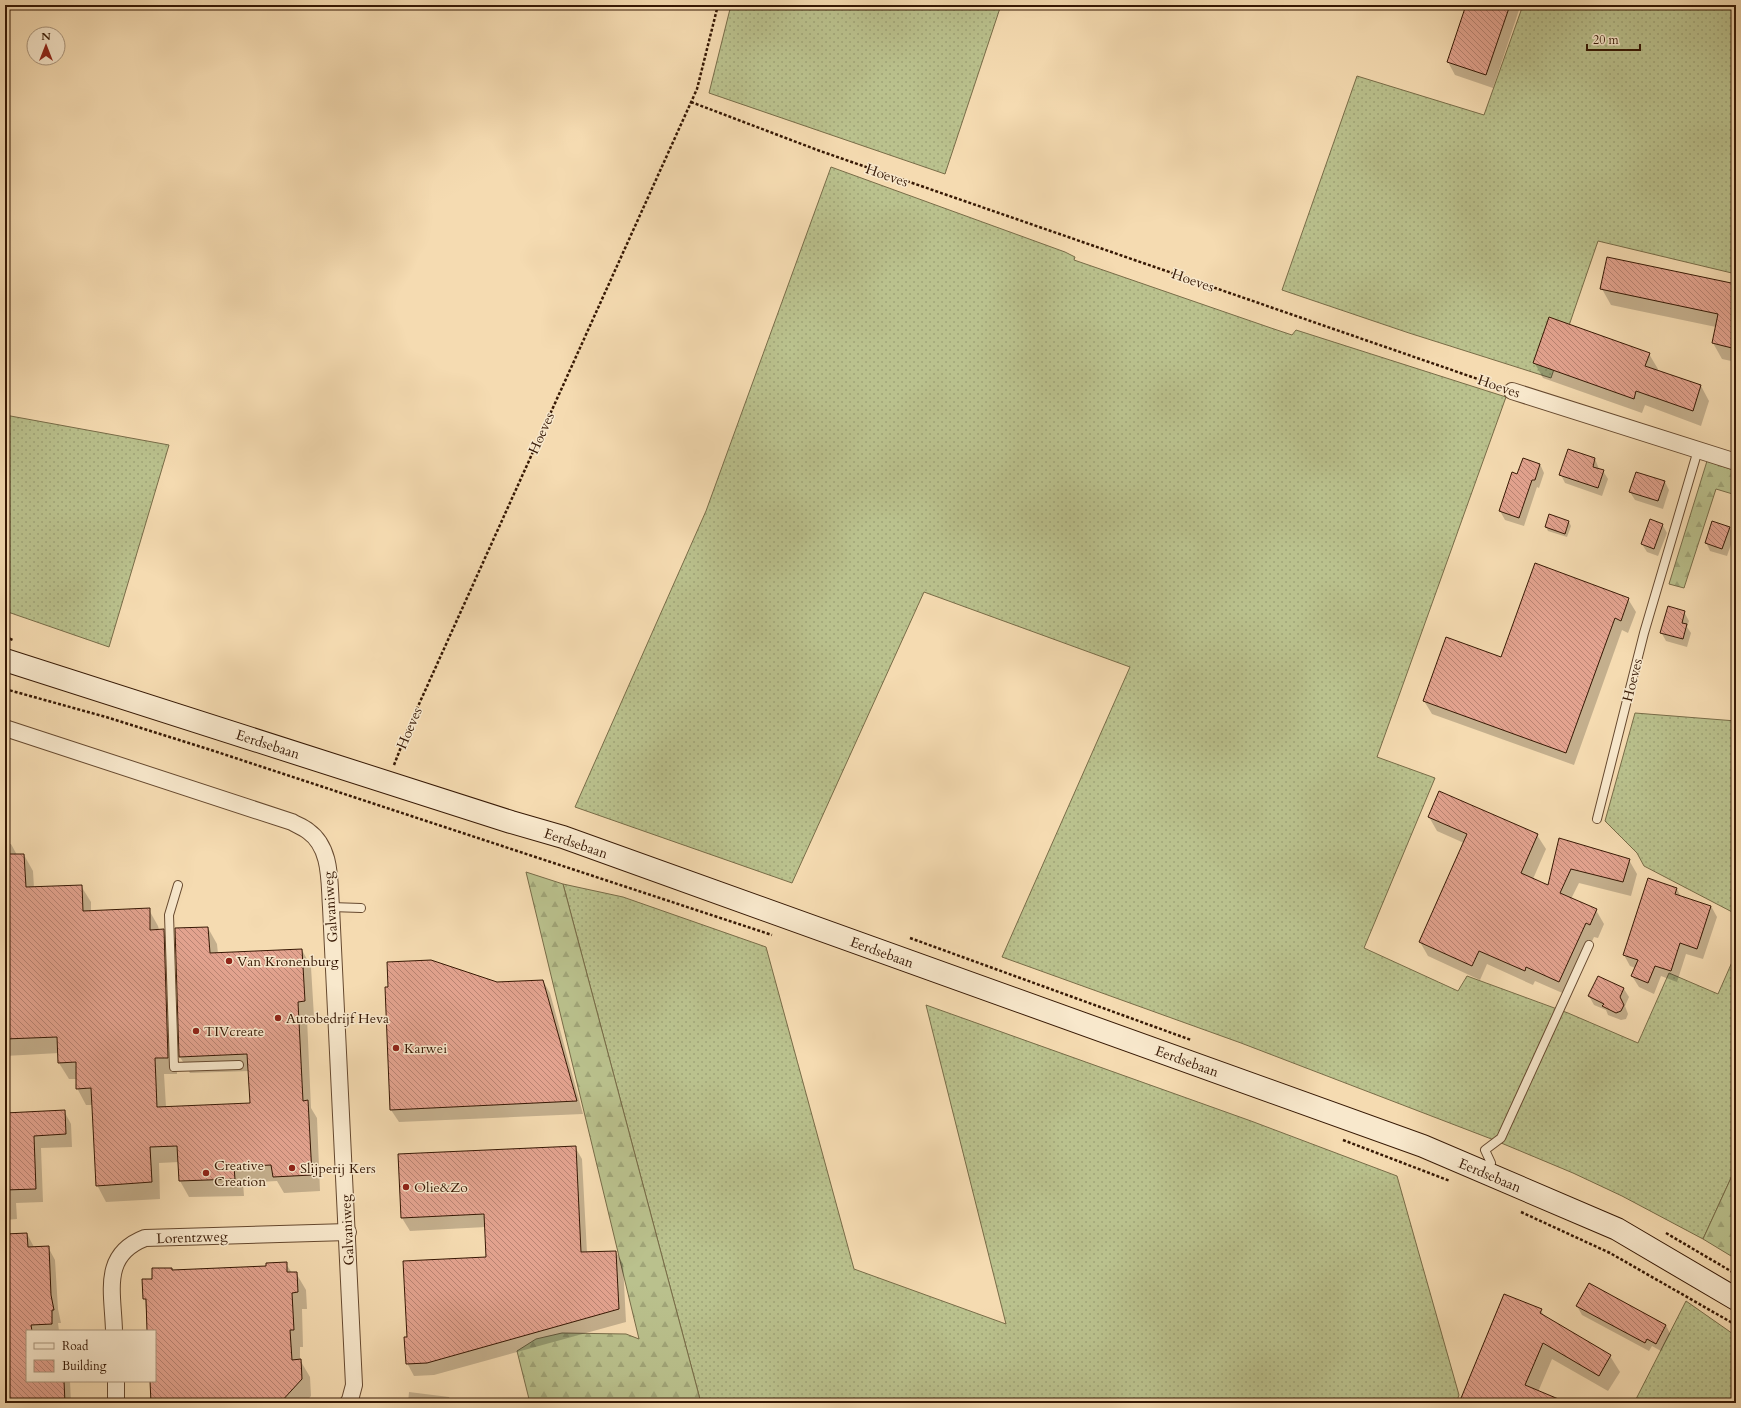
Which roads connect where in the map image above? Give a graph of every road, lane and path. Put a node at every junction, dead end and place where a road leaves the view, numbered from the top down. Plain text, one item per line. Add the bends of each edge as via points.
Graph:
1 (718, 5) edge
2 (691, 102) junction
3 (1512, 390) joint
4 (1698, 450) junction
5 (1736, 462) edge
6 (5, 660) edge
7 (5, 689) edge
8 (5, 728) edge
9 (394, 765) dead end
10 (1597, 819) dead end
11 (178, 885) dead end
12 (331, 907) junction
13 (361, 908) dead end
14 (775, 936) dead end
15 (1589, 945) dead end
16 (239, 1065) dead end
17 (1341, 1139) dead end
18 (1486, 1173) junction
19 (1456, 1184) dead end
20 (1518, 1210) dead end
21 (348, 1232) junction
22 (1736, 1299) edge
23 (1736, 1325) edge
24 (114, 1330) edge
25 (116, 1382) edge
26 (116, 1403) edge
27 (348, 1403) edge

1 - 2 path, Hoeves via 697,89
2 - 3 path, Hoeves via 820,151
2 - 9 path, Hoeves via 413,717
3 - 4 street, Hoeves
4 - 5 street, Hoeves
4 - 10 lane, Hoeves via 1644,633
6 - 18 main road, Eerdsebaan via 563,837 1423,1146
7 - 14 path, Eerdsebaan via 218,752
8 - 12 street, Galvaniweg via 292,822 309,831 327,859
11 - 16 lane via 169,915 174,1067
12 - 13 lane
12 - 21 street, Galvaniweg
15 - 18 lane via 1501,1138 1485,1150 1491,1163
17 - 19 path, Eerdsebaan
18 - 22 main road, Eerdsebaan via 1617,1229
20 - 23 path, Eerdsebaan via 1610,1253
21 - 24 street, Lorentzweg via 145,1238 122,1252 115,1262 112,1275
21 - 27 street, Galvaniweg via 354,1385
25 - 26 street

